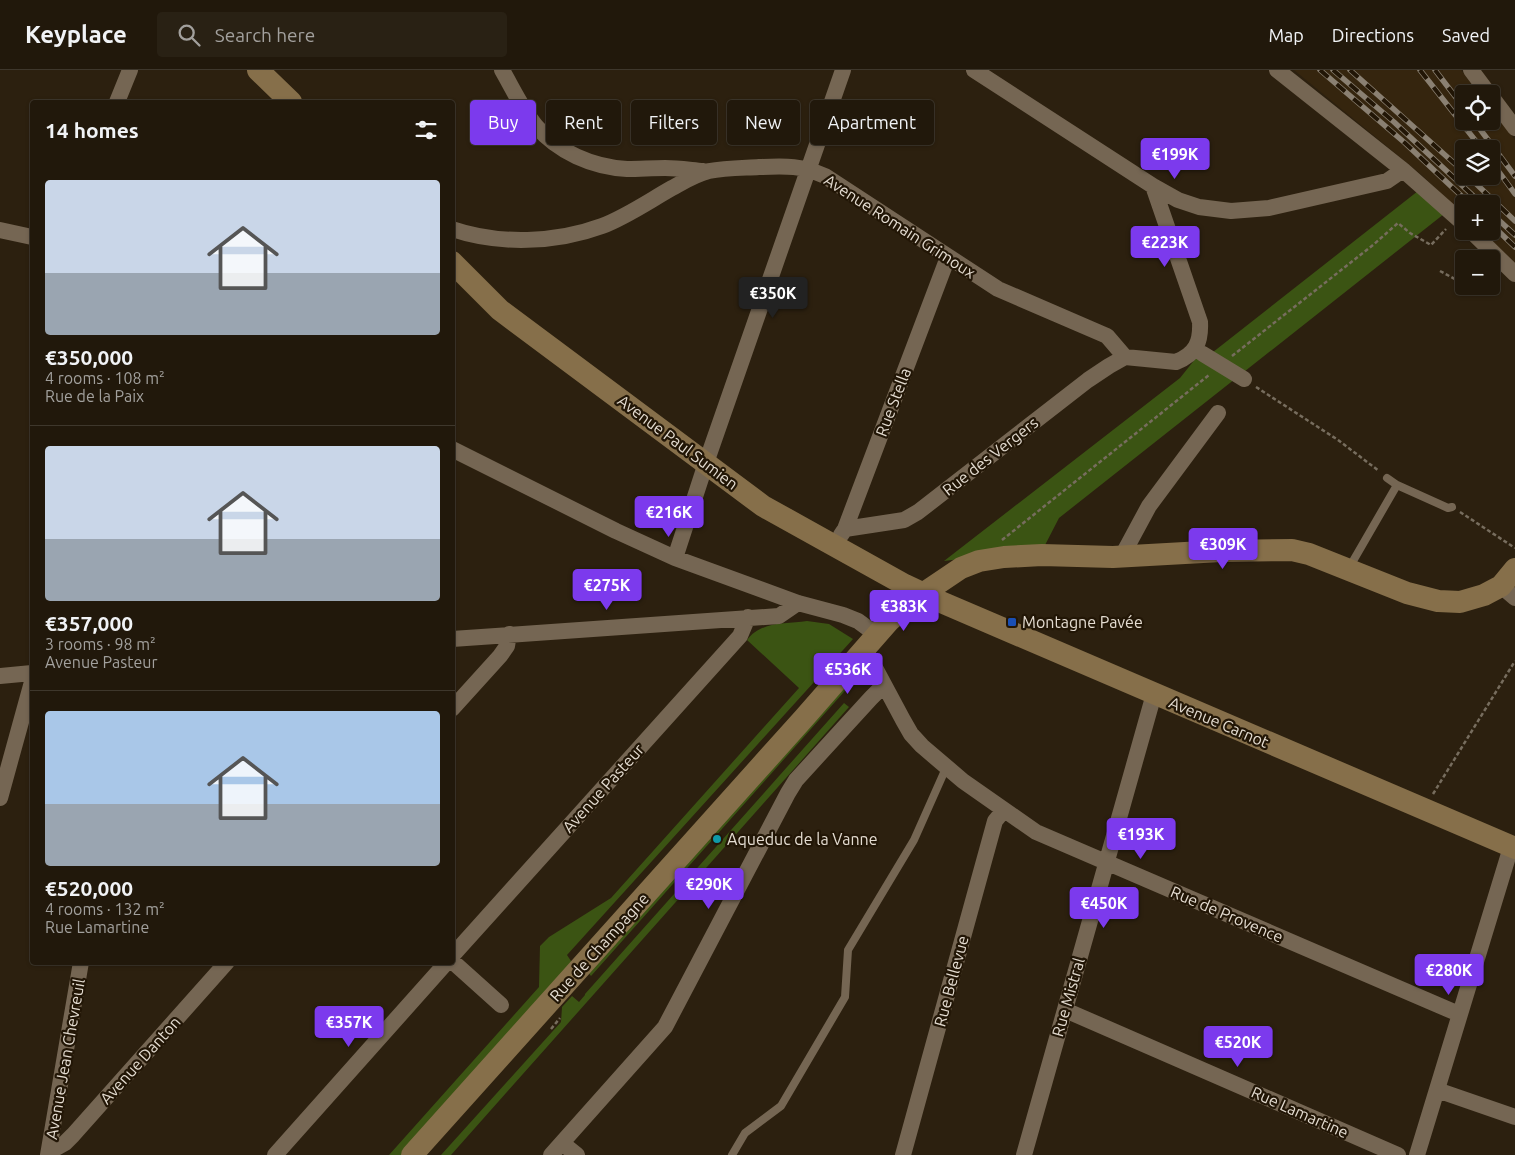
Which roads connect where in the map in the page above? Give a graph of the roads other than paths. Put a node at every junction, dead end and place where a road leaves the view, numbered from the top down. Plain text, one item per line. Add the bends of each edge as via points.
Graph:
1 (130, 70) edge
2 (258, 70) edge
3 (502, 70) edge
4 (843, 70) edge
5 (974, 70) edge
6 (1277, 70) edge
7 (1471, 70) edge
8 (1482, 85) edge
9 (118, 100) edge
10 (289, 100) edge
11 (1500, 108) edge
12 (1515, 128) edge
13 (808, 169) junction
14 (1403, 170) junction
15 (708, 171) junction
16 (1153, 186) junction
17 (1455, 216) edge
18 (0, 230) edge
19 (455, 231) edge
20 (30, 236) edge
21 (1481, 240) edge
22 (948, 257) junction
23 (455, 265) edge
24 (1515, 274) edge
25 (1197, 354) junction
26 (1125, 357) junction
27 (1244, 379) road end
28 (1218, 413) dead end
29 (455, 450) edge
30 (706, 463) junction
31 (1387, 478) dead end
32 (1397, 485) junction
33 (1452, 507) road end
34 (839, 537) junction
35 (1122, 556) junction
36 (675, 558) junction
37 (1348, 570) junction
38 (1510, 585) edge
39 (767, 592) junction
40 (923, 594) junction
41 (798, 603) junction
42 (755, 617) junction
43 (509, 634) junction
44 (455, 638) edge
45 (871, 642) junction
46 (30, 673) edge
47 (0, 676) edge
48 (884, 685) junction
49 (30, 689) edge
50 (1154, 694) junction
51 (455, 707) edge
52 (946, 768) junction
53 (0, 798) edge
54 (1004, 810) junction
55 (1513, 848) edge
56 (1106, 862) junction
57 (455, 953) edge
58 (455, 964) edge
59 (80, 965) edge
60 (223, 965) edge
61 (444, 965) edge
62 (501, 1005) dead end
63 (1065, 1010) junction
64 (1460, 1014) junction
65 (1436, 1090) junction
66 (1515, 1117) edge
67 (556, 1149) edge
68 (48, 1153) edge
69 (275, 1155) edge
70 (412, 1155) edge
71 (577, 1155) edge
72 (732, 1155) edge
73 (903, 1155) edge
74 (1024, 1155) edge
75 (1398, 1155) edge
76 (1417, 1155) edge

1 - 9 street
2 - 10 street
3 - 15 street via 536,126 563,150 604,166
4 - 13 street
5 - 16 street
6 - 14 street
7 - 8 street
11 - 12 street
13 - 15 street, Avenue Romain Grimoux via 790,166
13 - 22 street, Avenue Romain Grimoux via 825,176
13 - 30 street
14 - 16 street via 1387,181 1269,208 1231,211 1199,207
14 - 17 street
15 - 19 street, Avenue Romain Grimoux via 626,215 580,233 509,239
16 - 25 street via 1200,322
18 - 20 street
21 - 24 street
22 - 26 street, Avenue Romain Grimoux via 998,289 1107,336
22 - 34 street, Rue Stella
23 - 30 street, Avenue Paul Sumien via 500,310
25 - 26 street via 1176,362
25 - 27 street
26 - 34 street, Rue des Vergers via 1088,380 918,512 904,520
28 - 35 street via 1149,506
29 - 36 street
30 - 34 street, Avenue Paul Sumien via 763,506
30 - 36 street
31 - 32 lane
32 - 33 lane
32 - 37 lane
34 - 40 street, Avenue Paul Sumien
35 - 37 street, Rue de Champagne via 1292,550
35 - 40 street, Rue de Champagne via 1042,555 986,559 961,568
36 - 39 street
37 - 38 street, Rue de Champagne via 1438,602 1460,602
39 - 41 street
39 - 42 street, Avenue Pasteur
40 - 45 street, Rue de Champagne via 888,621
40 - 50 street, Avenue Carnot
41 - 42 street via 779,616
41 - 45 street via 858,621
42 - 43 street
42 - 57 street, Avenue Pasteur
43 - 44 street
43 - 51 street via 507,646 500,656
45 - 48 street, Rue de Provence
45 - 70 street, Rue de Champagne
46 - 47 street
48 - 52 street, Rue de Provence via 911,734
48 - 67 street via 796,780 665,1027
49 - 53 street
50 - 55 street, Avenue Carnot
50 - 56 street, Rue Mistral
52 - 54 street, Rue de Provence
52 - 72 lane via 914,840 848,950 845,997 781,1106 744,1133
54 - 56 street, Rue de Provence via 1036,832
54 - 73 street, Rue Bellevue via 995,821
55 - 64 street
56 - 63 street, Rue Mistral
56 - 64 street, Rue de Provence
58 - 62 street
59 - 68 street, Avenue Jean Chevreuil
60 - 68 street, Avenue Danton via 73,1135
61 - 69 street
63 - 74 street, Rue Mistral
63 - 75 street, Rue Lamartine
64 - 65 street
65 - 66 street
65 - 76 street
67 - 71 street

